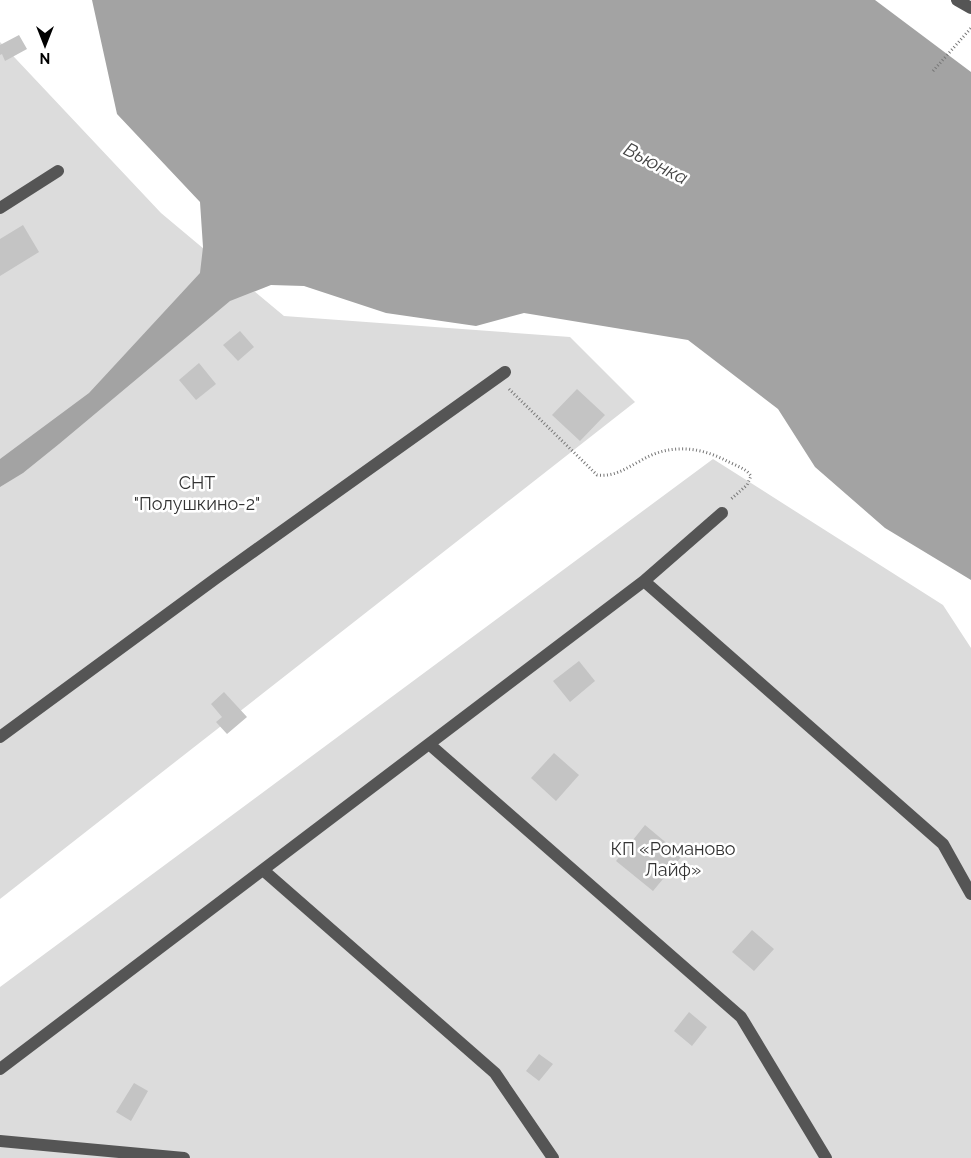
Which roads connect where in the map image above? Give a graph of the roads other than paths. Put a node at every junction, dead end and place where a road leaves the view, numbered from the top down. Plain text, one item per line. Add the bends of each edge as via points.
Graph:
1 (957, 0) edge
2 (971, 8) edge
3 (58, 171) dead end
4 (0, 208) edge
5 (505, 372) dead end
6 (722, 513) road end
7 (644, 580) junction
8 (0, 737) edge
9 (429, 744) junction
10 (263, 870) junction
11 (971, 894) edge
12 (0, 1069) edge
13 (0, 1141) edge
14 (184, 1158) edge
15 (553, 1158) edge
16 (826, 1158) edge

1 - 2 lane
3 - 4 lane
5 - 8 lane
6 - 7 lane
7 - 9 lane
7 - 11 lane via 942,844
9 - 10 lane
9 - 16 lane via 741,1017
10 - 12 lane
10 - 15 lane via 495,1073
13 - 14 lane

